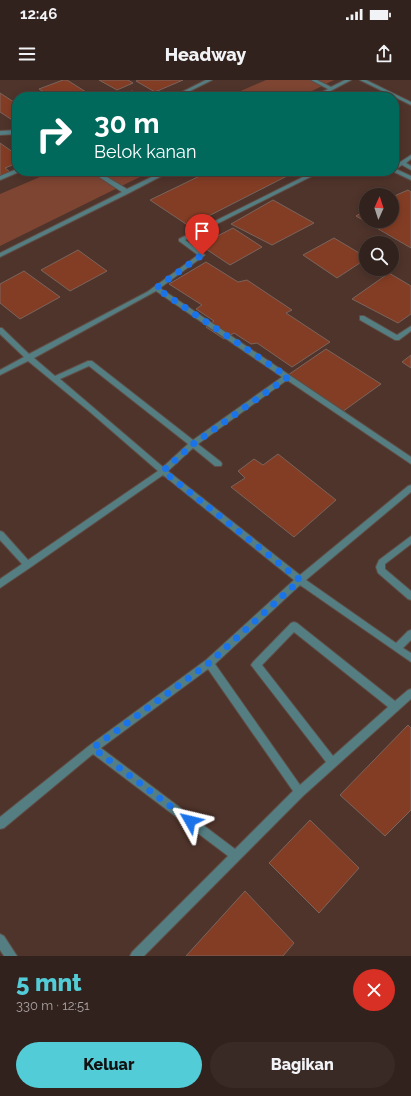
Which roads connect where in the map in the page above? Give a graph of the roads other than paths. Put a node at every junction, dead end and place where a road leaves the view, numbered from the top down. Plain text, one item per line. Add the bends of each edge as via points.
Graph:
1 (210, 80) edge
2 (313, 80) edge
3 (349, 80) edge
4 (362, 80) edge
5 (332, 89) junction
6 (186, 92) edge
7 (326, 92) edge
8 (386, 92) edge
9 (399, 98) edge
10 (411, 104) edge
11 (12, 132) edge
12 (0, 133) edge
13 (411, 157) edge
14 (402, 163) junction
15 (399, 165) edge
16 (411, 168) edge
17 (399, 172) edge
18 (12, 173) edge
19 (101, 176) edge
20 (158, 176) edge
21 (309, 176) edge
22 (0, 178) edge
23 (411, 178) edge
24 (127, 192) junction
25 (0, 254) edge
26 (156, 288) junction
27 (362, 318) dead end
28 (411, 328) edge
29 (0, 330) edge
30 (28, 358) junction
31 (0, 373) edge
32 (288, 377) junction
33 (54, 379) junction
34 (193, 444) junction
35 (411, 461) edge
36 (218, 464) dead end
37 (163, 471) junction
38 (411, 488) edge
39 (0, 534) edge
40 (411, 539) edge
41 (28, 565) junction
42 (300, 580) junction
43 (0, 584) edge
44 (411, 596) edge
45 (411, 634) edge
46 (397, 648) junction
47 (411, 658) edge
48 (209, 663) junction
49 (411, 693) edge
50 (395, 707) junction
51 (93, 748) junction
52 (332, 762) junction
53 (299, 792) junction
54 (0, 824) edge
55 (236, 856) junction
56 (0, 940) edge
57 (11, 956) edge
58 (136, 956) edge

1 - 6 lane
2 - 5 lane
3 - 5 lane
4 - 8 lane
5 - 7 lane
9 - 10 lane
11 - 12 lane
13 - 14 lane
14 - 15 lane
14 - 16 lane
17 - 23 lane
18 - 22 lane
19 - 24 lane
20 - 24 lane
21 - 26 lane via 181,240 202,255
24 - 25 lane
26 - 30 lane
26 - 32 lane
27 - 28 lane via 397,338
29 - 30 lane
30 - 31 lane
30 - 33 lane
32 - 34 lane
32 - 35 lane
33 - 34 lane via 90,363
33 - 37 lane
34 - 36 lane
34 - 37 lane
37 - 41 lane
37 - 42 lane
38 - 42 lane
39 - 41 lane
40 - 44 lane via 382,562 380,567 381,571
41 - 43 lane
42 - 46 lane
42 - 48 lane
45 - 46 lane
46 - 47 lane
48 - 51 lane
48 - 53 lane
49 - 50 lane
50 - 52 lane
50 - 52 lane via 294,626 256,665
51 - 54 lane
51 - 55 lane
52 - 53 lane
53 - 55 lane
55 - 58 lane
56 - 57 lane

